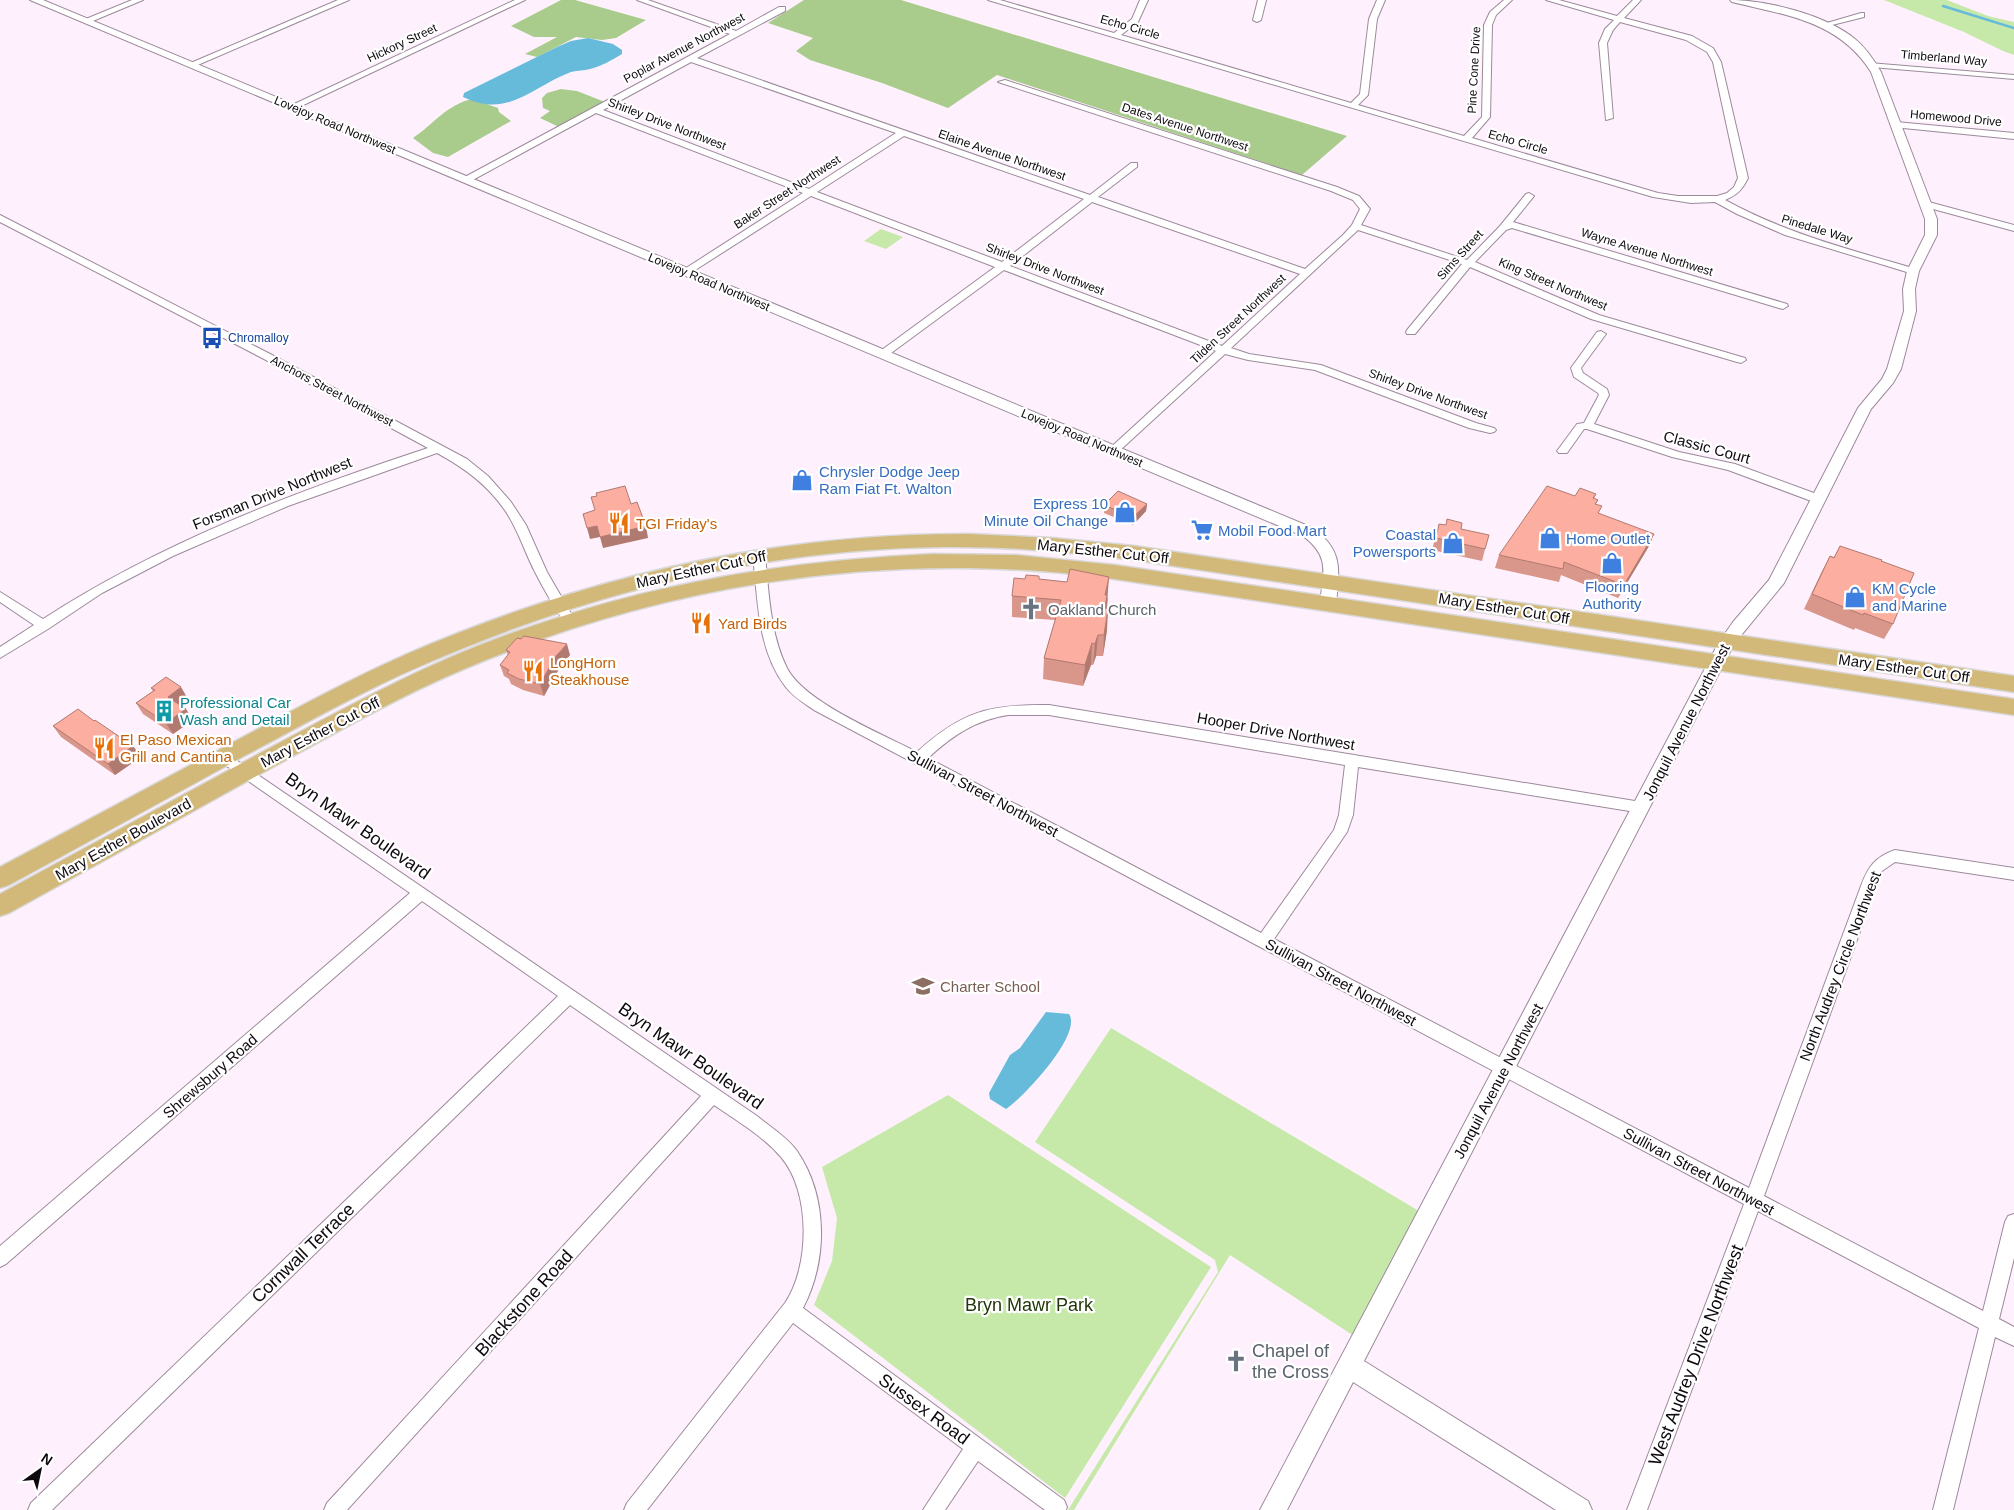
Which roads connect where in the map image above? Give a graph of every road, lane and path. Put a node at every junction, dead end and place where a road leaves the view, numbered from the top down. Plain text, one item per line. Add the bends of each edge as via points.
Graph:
1 (35, 0) edge
2 (139, 0) edge
3 (345, 0) edge
4 (521, 0) edge
5 (641, 0) edge
6 (992, 0) edge
7 (1144, 0) edge
8 (1262, 0) edge
9 (1381, 0) edge
10 (1508, 0) edge
11 (1550, 0) edge
12 (1637, 0) edge
13 (1735, 0) edge
14 (782, 9) dead end
15 (1861, 14) dead end
16 (1620, 18) junction
17 (1257, 20) dead end
18 (85, 21) junction
19 (1824, 25) junction
20 (736, 34) junction
21 (1116, 36) junction
22 (691, 59) junction
23 (1872, 64) junction
24 (190, 65) junction
25 (2014, 77) edge
26 (1002, 82) dead end
27 (1352, 106) junction
28 (292, 107) junction
29 (596, 110) junction
30 (1609, 118) dead end
31 (1896, 125) junction
32 (902, 133) junction
33 (2014, 136) edge
34 (1465, 140) junction
35 (1134, 165) dead end
36 (466, 180) junction
37 (810, 192) junction
38 (1528, 196) dead end
39 (1091, 199) junction
40 (1717, 199) junction
41 (1358, 200) joint
42 (1925, 204) junction
43 (0, 218) edge
44 (1356, 226) junction
45 (1503, 228) junction
46 (2014, 228) edge
47 (1468, 263) junction
48 (1003, 266) junction
49 (1913, 271) junction
50 (686, 272) junction
51 (1306, 273) junction
52 (1783, 306) dead end
53 (1411, 332) dead end
54 (1601, 334) dead end
55 (1222, 350) junction
56 (883, 354) junction
57 (1741, 360) dead end
58 (1588, 426) junction
59 (1490, 430) dead end
60 (440, 448) junction
61 (1113, 451) junction
62 (1563, 451) dead end
63 (1818, 499) junction
64 (989, 551) junction
65 (760, 566) junction
66 (121, 578) joint
67 (1330, 582) junction
68 (0, 596) edge
69 (1328, 604) junction
70 (565, 613) junction
71 (44, 626) junction
72 (1727, 642) junction
73 (0, 653) edge
74 (1718, 662) junction
75 (2014, 684) edge
76 (2014, 707) edge
77 (223, 756) junction
78 (918, 759) junction
79 (1352, 760) junction
80 (245, 772) junction
81 (1642, 807) junction
82 (2014, 874) edge
83 (0, 878) edge
84 (420, 894) junction
85 (0, 906) edge
86 (1264, 941) junction
87 (569, 996) junction
88 (1505, 1068) junction
89 (713, 1095) junction
90 (1754, 1200) junction
91 (2014, 1222) edge
92 (0, 1258) edge
93 (790, 1310) junction
94 (1989, 1324) junction
95 (2014, 1337) edge
96 (1350, 1366) junction
97 (976, 1447) junction
98 (1057, 1507) dead end
99 (38, 1510) edge
100 (334, 1510) edge
101 (634, 1510) edge
102 (933, 1510) edge
103 (1273, 1510) edge
104 (1579, 1510) edge
105 (1637, 1510) edge
106 (1944, 1510) edge

1 - 18 street, Lovejoy Road Northwest
2 - 18 street
3 - 24 street
4 - 28 street, Hickory Street
5 - 20 street
6 - 21 street, Echo Circle
7 - 21 street via 1135,20
8 - 17 street
9 - 27 street via 1373,19 1364,95
10 - 34 street, Pine Cone Drive via 1493,14 1488,24 1486,117
11 - 16 street, Echo Circle
12 - 16 street
13 - 19 street, Jonquil Avenue Northwest
14 - 20 street, Poplar Avenue Northwest
15 - 19 street
16 - 30 street via 1602,43
16 - 40 street, Echo Circle via 1699,42 1714,56 1743,178 1734,193
18 - 24 street, Lovejoy Road Northwest
19 - 23 street, Jonquil Avenue Northwest via 1858,46
20 - 22 street, Poplar Avenue Northwest
21 - 27 street, Echo Circle
22 - 29 street, Poplar Avenue Northwest
22 - 32 street, Elaine Avenue Northwest
23 - 25 street, Timberland Way
23 - 31 street, Jonquil Avenue Northwest
24 - 28 street, Lovejoy Road Northwest
26 - 41 street, Dates Avenue Northwest via 1340,191
27 - 34 street, Echo Circle
28 - 36 street, Lovejoy Road Northwest
29 - 36 street, Poplar Avenue Northwest
29 - 37 street, Shirley Drive Northwest
31 - 33 street, Homewood Drive
31 - 42 street, Jonquil Avenue Northwest
32 - 37 street, Baker Street Northwest
32 - 39 street, Elaine Avenue Northwest
34 - 40 street, Echo Circle via 1667,198
35 - 39 street
36 - 50 street, Lovejoy Road Northwest
37 - 48 street, Shirley Drive Northwest
37 - 50 street, Baker Street Northwest
38 - 45 street, Sims Street
39 - 48 street
39 - 51 street, Elaine Avenue Northwest
40 - 49 street, Pinedale Way via 1782,232
41 - 44 street via 1365,209
42 - 46 street
42 - 49 street, Jonquil Avenue Northwest via 1931,220 1931,235
43 - 60 street, Anchors Street Northwest
44 - 47 street, King Street Northwest
44 - 51 street, Tilden Street Northwest
45 - 47 street, Sims Street
45 - 52 street, Wayne Avenue Northwest via 1511,225 1522,227
47 - 53 street, Sims Street
47 - 57 street, King Street Northwest via 1596,317
48 - 55 street, Shirley Drive Northwest
48 - 56 street
49 - 63 street, Jonquil Avenue Northwest via 1909,289 1910,311 1894,369 1865,408
50 - 56 street, Lovejoy Road Northwest
51 - 55 street, Tilden Street Northwest
54 - 58 street via 1576,368 1578,375 1604,394
55 - 59 street, Shirley Drive Northwest via 1317,368
55 - 61 street, Tilden Street Northwest
56 - 61 street, Lovejoy Road Northwest
58 - 62 street via 1581,426
58 - 63 street, Classic Court via 1676,455 1731,467
60 - 66 street, Forsman Drive Northwest via 268,510
60 - 70 street, Anchors Street Northwest via 472,469 497,491 520,525 541,572
61 - 67 street, Lovejoy Road Northwest via 1308,532 1329,551
63 - 72 street, Jonquil Avenue Northwest via 1776,583
64 - 65 main road, Mary Esther Cut Off via 942,560
64 - 67 main road, Mary Esther Cut Off via 1034,543 1134,553
64 - 69 main road, Mary Esther Cut Off via 1057,565
65 - 70 main road, Mary Esther Cut Off via 666,595
65 - 78 street, Sullivan Street Northwest via 775,659 789,682 819,707
66 - 71 street
67 - 69 street, Lovejoy Road Northwest
67 - 72 main road, Mary Esther Cut Off
68 - 71 street
69 - 74 main road, Mary Esther Cut Off
70 - 77 main road, Mary Esther Cut Off via 487,629 397,666
70 - 80 main road, Mary Esther Cut Off via 410,684
71 - 73 street
72 - 74 street, Jonquil Avenue Northwest
72 - 75 main road, Mary Esther Cut Off
74 - 76 main road, Mary Esther Cut Off
74 - 81 street, Jonquil Avenue Northwest
77 - 80 street, Bryn Mawr Boulevard
77 - 83 main road, Mary Esther Boulevard
78 - 79 street, Hooper Drive Northwest via 944,734 972,718 1003,710 1024,709 1084,715
78 - 86 street, Sullivan Street Northwest
79 - 81 street, Hooper Drive Northwest
79 - 86 street via 1346,815 1340,832
80 - 84 street, Bryn Mawr Boulevard
80 - 85 main road, Mary Esther Boulevard
81 - 88 street, Jonquil Avenue Northwest
82 - 90 street, North Audrey Circle Northwest via 1895,856 1884,858 1877,866
84 - 87 street, Bryn Mawr Boulevard
84 - 92 street, Shrewsbury Road
86 - 88 street, Sullivan Street Northwest
87 - 89 street, Bryn Mawr Boulevard
87 - 99 street, Cornwall Terrace
88 - 90 street, Sullivan Street Northwest
88 - 96 street, Jonquil Avenue Northwest
89 - 93 street, Bryn Mawr Boulevard via 782,1146 806,1188 812,1218 810,1262 798,1299
89 - 100 street, Blackstone Road
90 - 94 street, Sullivan Street Northwest
90 - 105 street, West Audrey Drive Northwest
91 - 94 street
93 - 97 street, Sussex Road
93 - 101 street, Bryn Mawr Boulevard
94 - 95 street, Sullivan Street Northwest
94 - 106 street
96 - 103 street, Jonquil Avenue Northwest
96 - 104 street
97 - 98 street, Sussex Road
97 - 102 street

